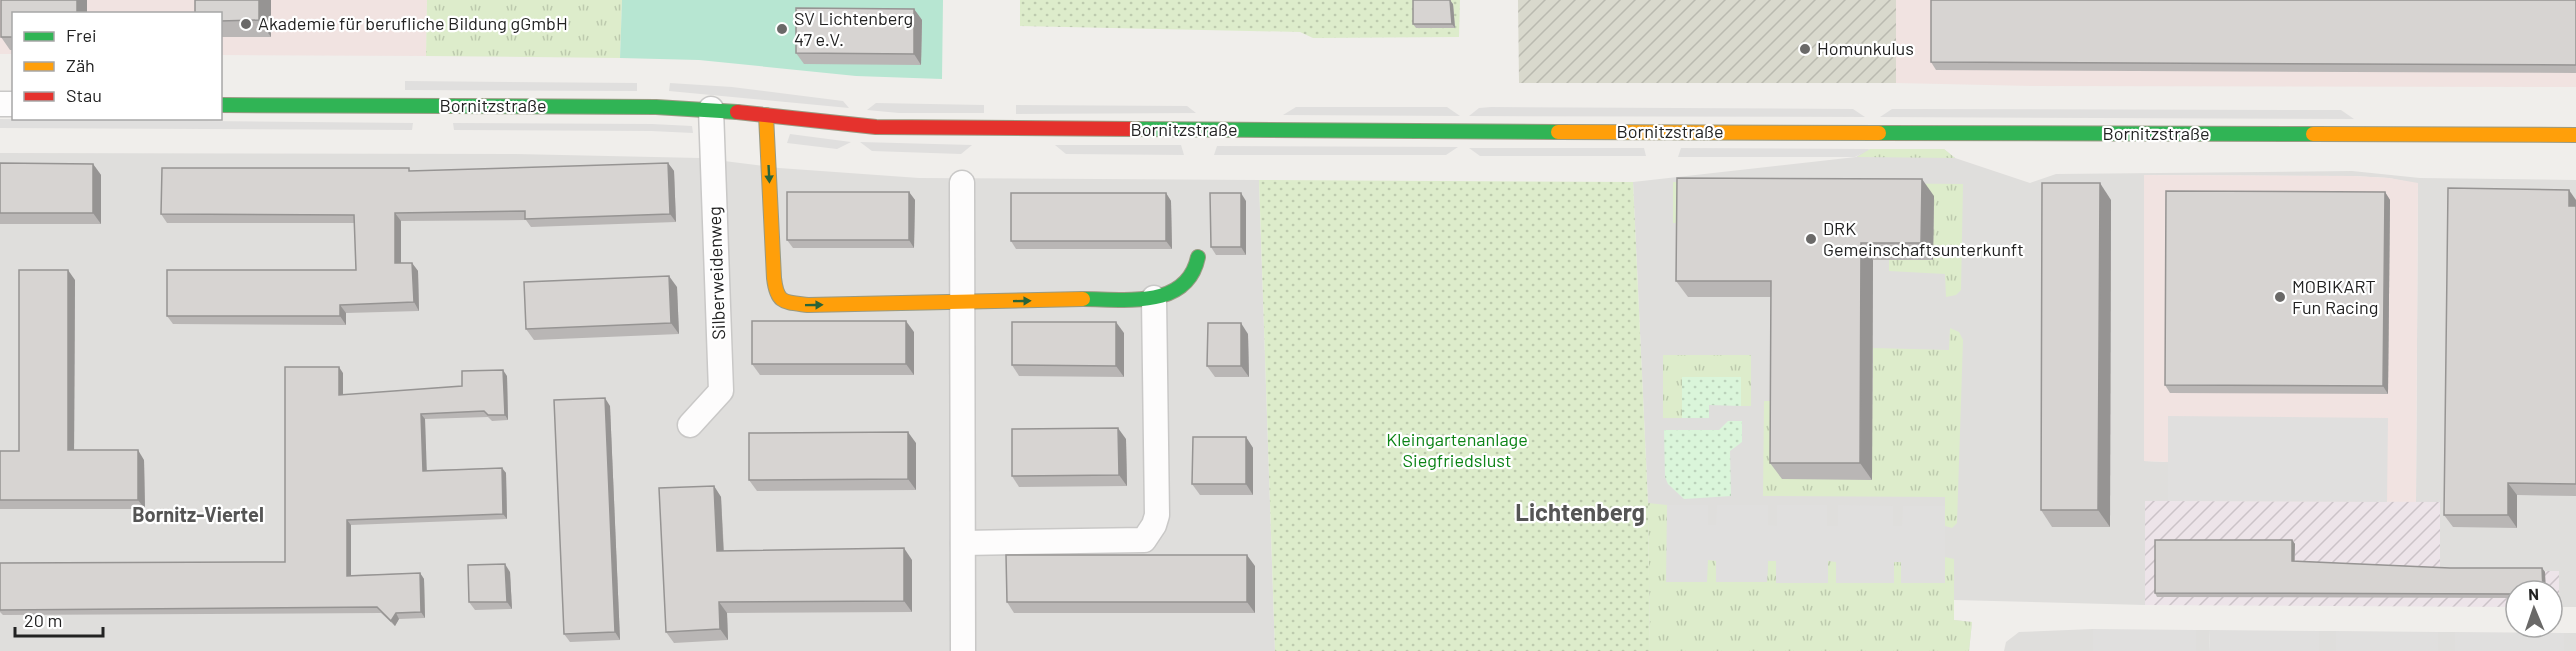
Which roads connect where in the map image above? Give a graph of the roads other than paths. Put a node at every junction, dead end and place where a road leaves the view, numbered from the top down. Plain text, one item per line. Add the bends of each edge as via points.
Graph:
1 (222, 105) edge
2 (711, 109) junction
3 (766, 115) junction
4 (2576, 135) edge
5 (962, 183) dead end
6 (1198, 257) dead end
7 (1154, 298) junction
8 (963, 302) junction
9 (690, 425) dead end
10 (963, 543) junction
11 (963, 651) edge

1 - 2 street, Bornitzstraße
2 - 3 street, Bornitzstraße
2 - 9 street, Silberweidenweg via 721,391
3 - 4 street, Bornitzstraße via 856,126 945,128
3 -> 8 street via 776,294 784,302
5 - 8 street
6 - 7 street via 1196,273 1186,285
8 -> 7 street
7 - 10 street via 1157,516 1143,540
8 - 10 street
10 - 11 street

